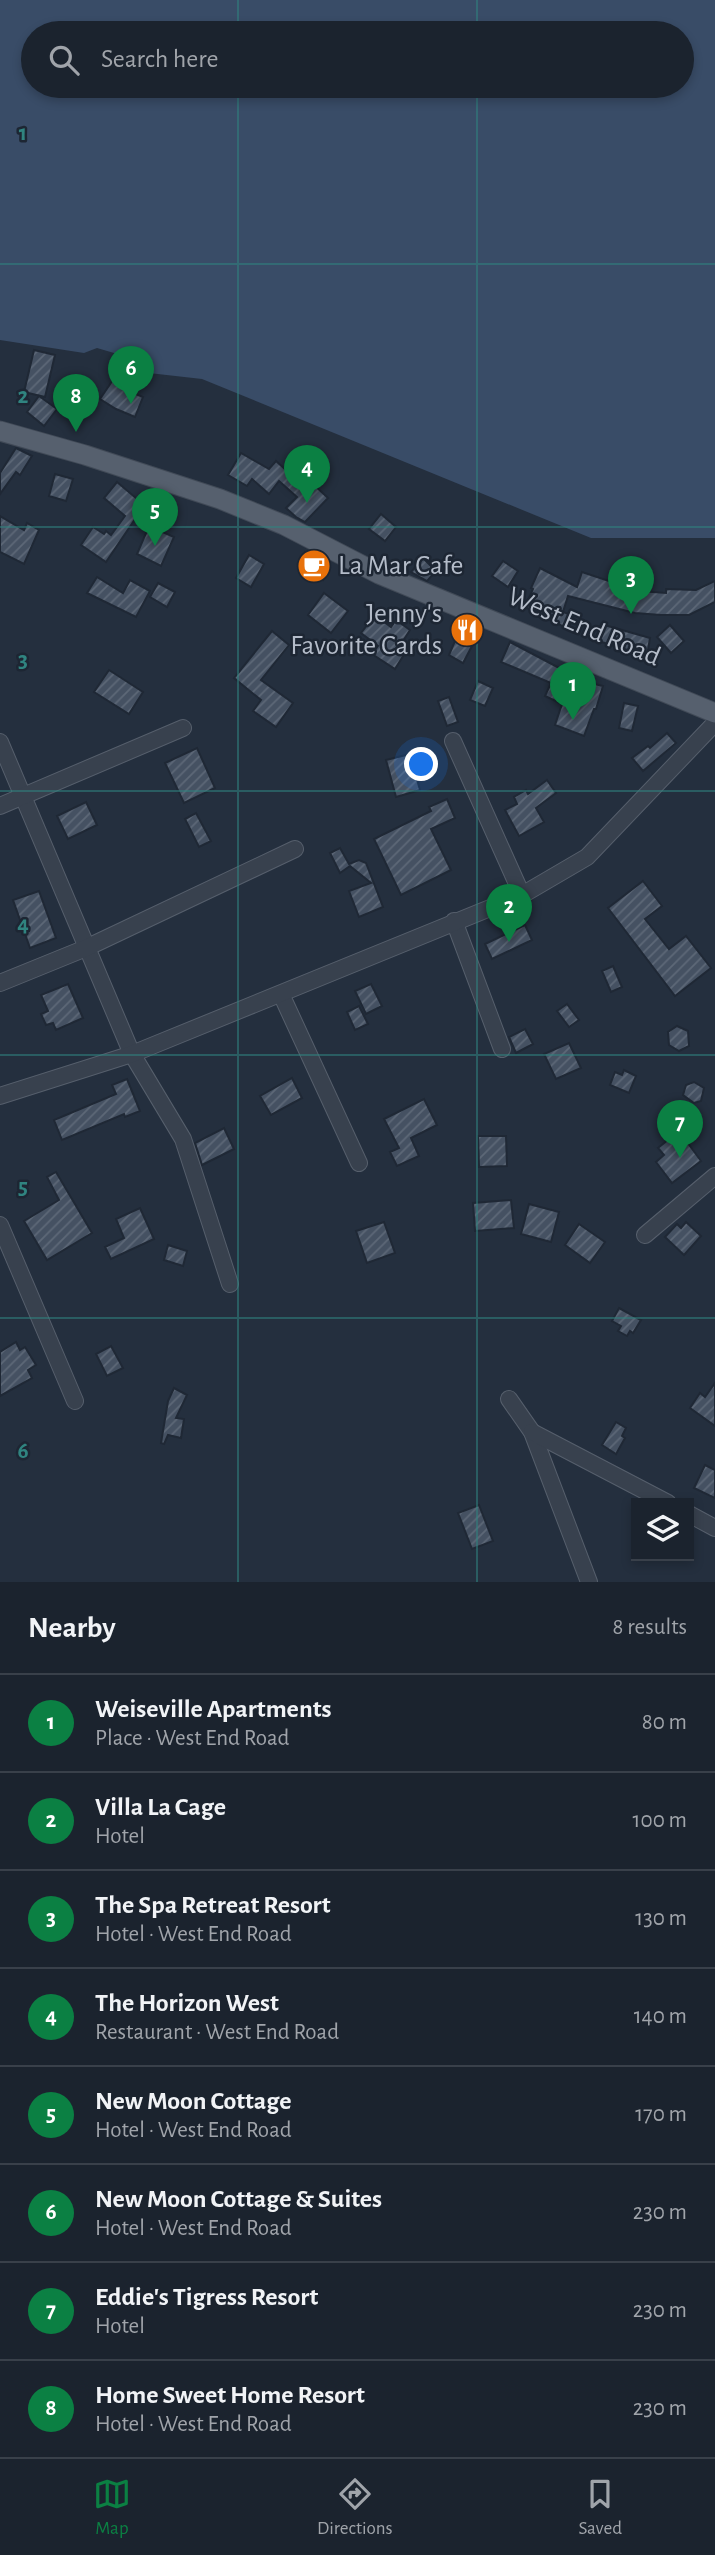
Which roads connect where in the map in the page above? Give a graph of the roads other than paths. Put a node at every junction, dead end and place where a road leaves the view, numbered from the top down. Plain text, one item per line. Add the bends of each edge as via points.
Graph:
1 (0, 431) edge
2 (715, 713) edge
3 (715, 723) edge
4 (183, 728) dead end
5 (453, 741) dead end
6 (0, 742) edge
7 (24, 798) junction
8 (0, 806) edge
9 (295, 849) dead end
10 (522, 895) junction
11 (454, 921) junction
12 (86, 948) junction
13 (0, 982) edge
14 (281, 994) junction
15 (502, 1049) dead end
16 (132, 1054) junction
17 (0, 1096) edge
18 (359, 1163) dead end
19 (715, 1176) edge
20 (1, 1231) edge
21 (645, 1235) dead end
22 (230, 1284) dead end
23 (509, 1399) dead end
24 (75, 1401) dead end
25 (532, 1432) junction
26 (658, 1498) edge
27 (694, 1517) edge
28 (715, 1528) edge
29 (589, 1582) edge

1 - 2 main road, West End Road via 220,499 284,525 379,574
3 - 10 street via 587,857
4 - 7 street
5 - 10 street
6 - 7 street
7 - 8 street
7 - 12 street
9 - 12 street
10 - 11 street
11 - 14 street
11 - 15 street
12 - 13 street
12 - 16 street
14 - 16 street
14 - 18 street
16 - 17 street
16 - 22 street via 183,1139
19 - 21 street
20 - 24 street
23 - 25 street
25 - 26 street
25 - 29 street
27 - 28 street

